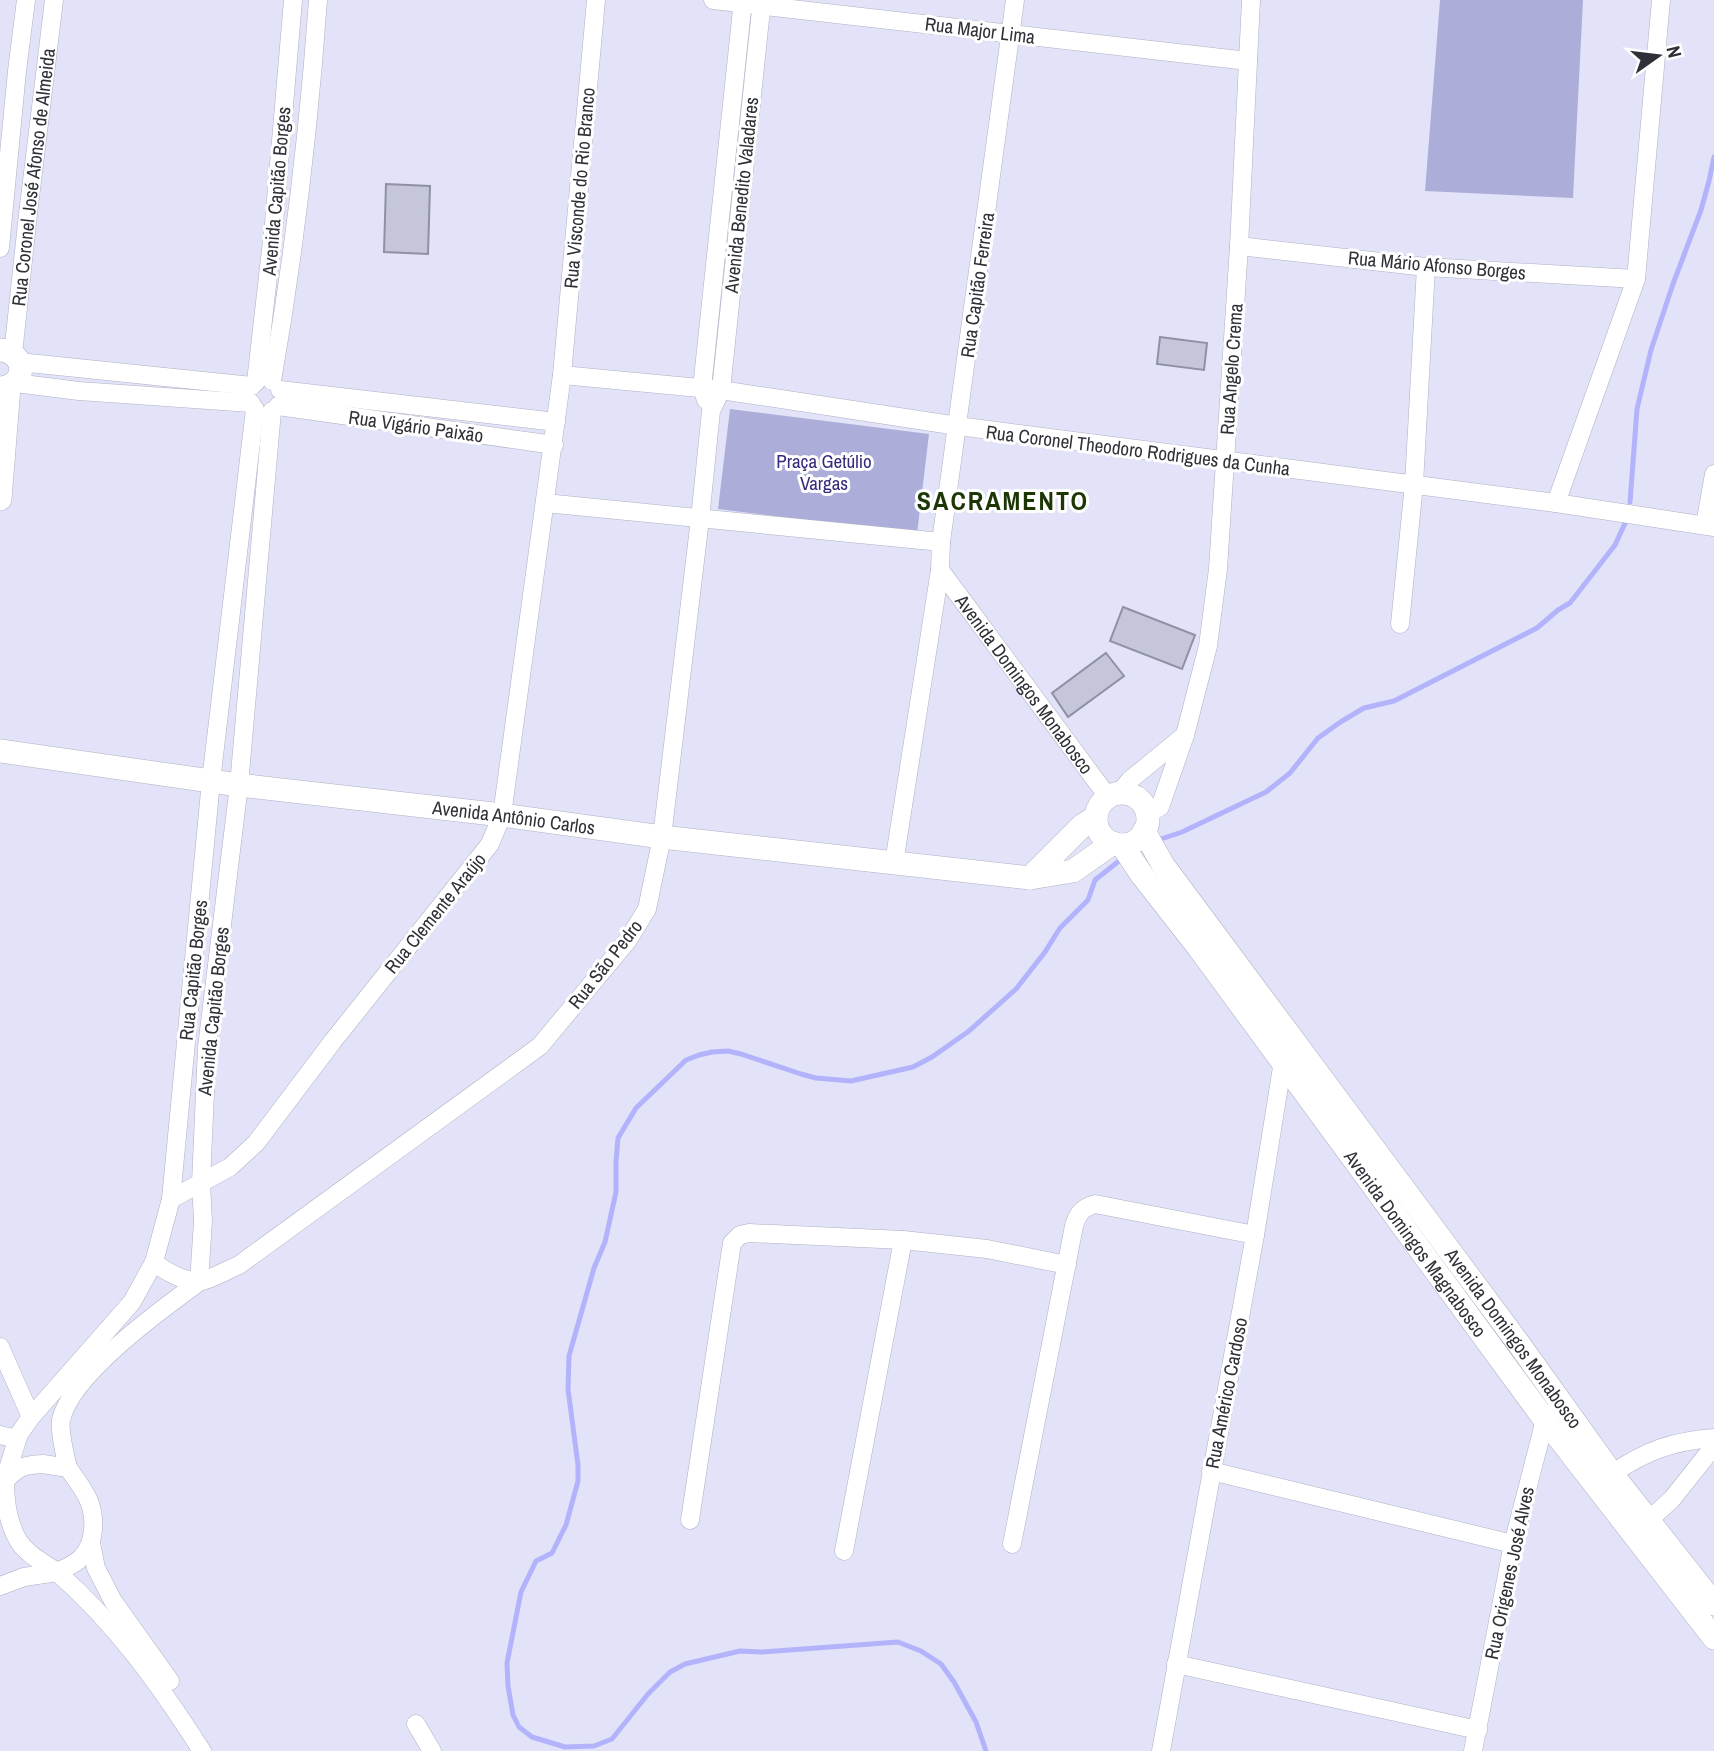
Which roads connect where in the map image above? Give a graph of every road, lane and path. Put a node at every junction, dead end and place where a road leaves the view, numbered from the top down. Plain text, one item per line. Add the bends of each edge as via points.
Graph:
1 (26, 0) edge
2 (54, 0) edge
3 (293, 0) edge
4 (318, 0) edge
5 (596, 0) edge
6 (713, 0) edge
7 (1015, 0) edge
8 (1251, 0) edge
9 (1661, 0) edge
10 (752, 2) edge
11 (1010, 34) junction
12 (1248, 61) junction
13 (17, 71) junction
14 (45, 75) junction
15 (3, 210) junction
16 (28, 214) junction
17 (1239, 246) junction
18 (0, 248) edge
19 (1426, 267) junction
20 (1636, 279) junction
21 (10, 371) edge
22 (562, 375) junction
23 (702, 388) junction
24 (721, 390) junction
25 (265, 396) junction
26 (711, 411) junction
27 (556, 422) junction
28 (958, 426) junction
29 (554, 445) junction
30 (1226, 462) junction
31 (1714, 474) edge
32 (1414, 484) junction
33 (0, 499) edge
34 (545, 503) junction
35 (1556, 503) junction
36 (700, 519) junction
37 (1709, 526) edge
38 (941, 542) junction
39 (940, 570) junction
40 (1400, 624) dead end
41 (1185, 735) junction
42 (0, 751) edge
43 (211, 781) junction
44 (239, 785) junction
45 (1113, 795) junction
46 (502, 815) junction
47 (1096, 817) junction
48 (1146, 823) junction
49 (662, 837) junction
50 (1117, 844) junction
51 (894, 863) junction
52 (1030, 878) junction
53 (1287, 1034) junction
54 (1283, 1063) junction
55 (201, 1183) junction
56 (171, 1199) junction
57 (1255, 1235) junction
58 (903, 1240) junction
59 (154, 1262) junction
60 (1067, 1265) junction
61 (199, 1282) junction
62 (0, 1347) edge
63 (1558, 1400) junction
64 (31, 1417) junction
65 (1545, 1420) junction
66 (9, 1437) edge
67 (1714, 1438) edge
68 (1714, 1447) edge
69 (68, 1468) junction
70 (1211, 1471) junction
71 (1612, 1475) junction
72 (2, 1484) edge
73 (690, 1520) dead end
74 (1649, 1520) junction
75 (91, 1543) junction
76 (1012, 1544) dead end
77 (1513, 1544) junction
78 (844, 1551) dead end
79 (57, 1572) junction
80 (0, 1586) edge
81 (1714, 1604) edge
82 (1714, 1638) edge
83 (1176, 1664) junction
84 (416, 1724) dead end
85 (1478, 1730) junction
86 (202, 1751) edge
87 (216, 1751) edge
88 (432, 1751) edge
89 (1161, 1751) edge
90 (1473, 1751) edge

1 - 13 street, Rua Coronel José Afonso de Almeida
2 - 14 street, Rua Coronel José Afonso de Almeida
3 - 25 street, Avenida Capitão Borges
4 - 25 street, Avenida Capitão Borges via 285,305
5 - 22 street, Rua Visconde do Rio Branco
6 - 10 street, Rua Major Lima
7 - 11 street, Rua Capitão Ferreira
8 - 12 street, Rua Angelo Crema
9 - 20 street
10 - 11 street, Rua Major Lima
10 - 23 street, Avenida Benedito Valadares
10 - 24 street, Avenida Benedito Valadares
11 - 12 street, Rua Major Lima
11 - 28 street, Rua Capitão Ferreira
12 - 17 street, Rua Angelo Crema
13 - 14 street
13 - 15 street, Rua Coronel José Afonso de Almeida
14 - 16 street, Rua Coronel José Afonso de Almeida
15 - 16 street
15 - 18 street, Rua Coronel José Afonso de Almeida
16 - 21 street, Rua Coronel José Afonso de Almeida
17 - 19 street, Rua Mário Afonso Borges
17 - 30 street, Rua Angelo Crema
19 - 20 street, Rua Mário Afonso Borges
19 - 32 street
20 - 35 street
21 - 25 street, Rua Vigário Paixão via 79,391
21 - 33 main road, Rua Coronel José Afonso de Almeida
22 - 23 street, Rua Coronel Theodoro Rodrigues da Cunha
22 - 27 street, Rua Clemente Araújo
23 - 24 street, Rua Coronel Theodoro Rodrigues da Cunha
23 - 26 street, Rua São Pedro
24 - 26 street, Rua São Pedro
24 - 28 street, Rua Coronel Theodoro Rodrigues da Cunha
25 - 27 street, Rua Vigário Paixão
25 - 29 street, Rua Vigário Paixão
25 - 43 street, Rua Capitão Borges
25 - 44 street, Avenida Capitão Borges
26 - 36 street, Rua São Pedro
27 - 29 street, Rua Clemente Araújo
28 - 30 street, Rua Coronel Theodoro Rodrigues da Cunha
28 - 38 street, Rua Capitão Ferreira
29 - 34 street, Rua Clemente Araújo
30 - 32 street, Rua Coronel Theodoro Rodrigues da Cunha
30 - 41 street, Rua Angelo Crema via 1208,646
31 - 37 street
32 - 35 street, Rua Coronel Theodoro Rodrigues da Cunha
32 - 40 street
34 - 36 street
34 - 46 street, Rua Clemente Araújo
35 - 37 street, Rua Coronel Theodoro Rodrigues da Cunha
36 - 38 street
36 - 49 street, Rua São Pedro
38 - 39 street, Rua Capitão Ferreira
39 - 45 street, Avenida Domingos Monabosco
39 - 51 street, Rua Capitão Ferreira
41 - 45 street
41 - 48 street, Rua Angelo Crema via 1160,807
42 - 43 main road, Avenida Antônio Carlos
43 - 44 main road, Avenida Antônio Carlos
43 - 56 street, Rua Capitão Borges
44 - 46 main road, Avenida Antônio Carlos
44 - 55 street, Avenida Capitão Borges via 206,1047
45 - 47 main road via 1102,802
45 - 48 main road via 1134,796 1140,801
46 - 49 main road, Avenida Antônio Carlos
46 - 55 street, Rua Clemente Araújo via 490,844 256,1143 230,1167
47 - 50 main road via 1100,833
47 - 52 main road
48 - 50 main road via 1135,841
48 - 53 main road, Avenida Domingos Monabosco via 1163,865
49 - 51 main road, Avenida Antônio Carlos
49 - 61 street, Rua São Pedro via 647,909 628,940 540,1046 239,1265
50 - 52 main road, Avenida Antônio Carlos via 1073,871
50 - 54 main road, Avenida Domingos Magnabosco
51 - 52 main road, Avenida Antônio Carlos
53 - 54 street, Rua Américo Cardoso
53 - 63 main road, Avenida Domingos Monabosco
54 - 57 street, Rua Américo Cardoso
54 - 65 main road, Avenida Domingos Magnabosco
55 - 56 street, Rua Clemente Araújo
55 - 61 street, Avenida Capitão Borges
56 - 59 street, Rua Capitão Borges
57 - 60 street via 1095,1204 1077,1217
57 - 70 street, Rua Américo Cardoso
58 - 60 street via 987,1249
58 - 73 street via 749,1233 732,1243
58 - 78 street
59 - 61 street via 170,1273
59 - 64 street, Rua Capitão Borges via 132,1302
60 - 76 street
61 - 69 street via 118,1345 71,1398 61,1420
62 - 64 street
63 - 65 street, Rua Origenes José Alves
63 - 71 main road, Avenida Domingos Monabosco
64 - 66 street, Rua Capitão Borges via 19,1434
65 - 77 street, Rua Origenes José Alves
65 - 82 main road, Avenida Domingos Magnabosco
66 - 72 street, Rua Capitão Borges
67 - 71 street via 1652,1450
68 - 74 street
69 - 72 street via 29,1465 17,1468
69 - 75 street via 89,1501 94,1521
70 - 77 street
70 - 83 street, Rua Américo Cardoso
71 - 74 main road, Avenida Domingos Monabosco
72 - 79 street via 18,1541
74 - 81 main road, Avenida Domingos Monabosco
75 - 79 street via 81,1558
75 - 87 street via 96,1568 113,1601
77 - 85 street, Rua Origenes José Alves
79 - 80 street
79 - 86 street via 139,1658
83 - 85 street
83 - 89 street, Rua Américo Cardoso
84 - 88 street
85 - 90 street, Rua Origenes José Alves

